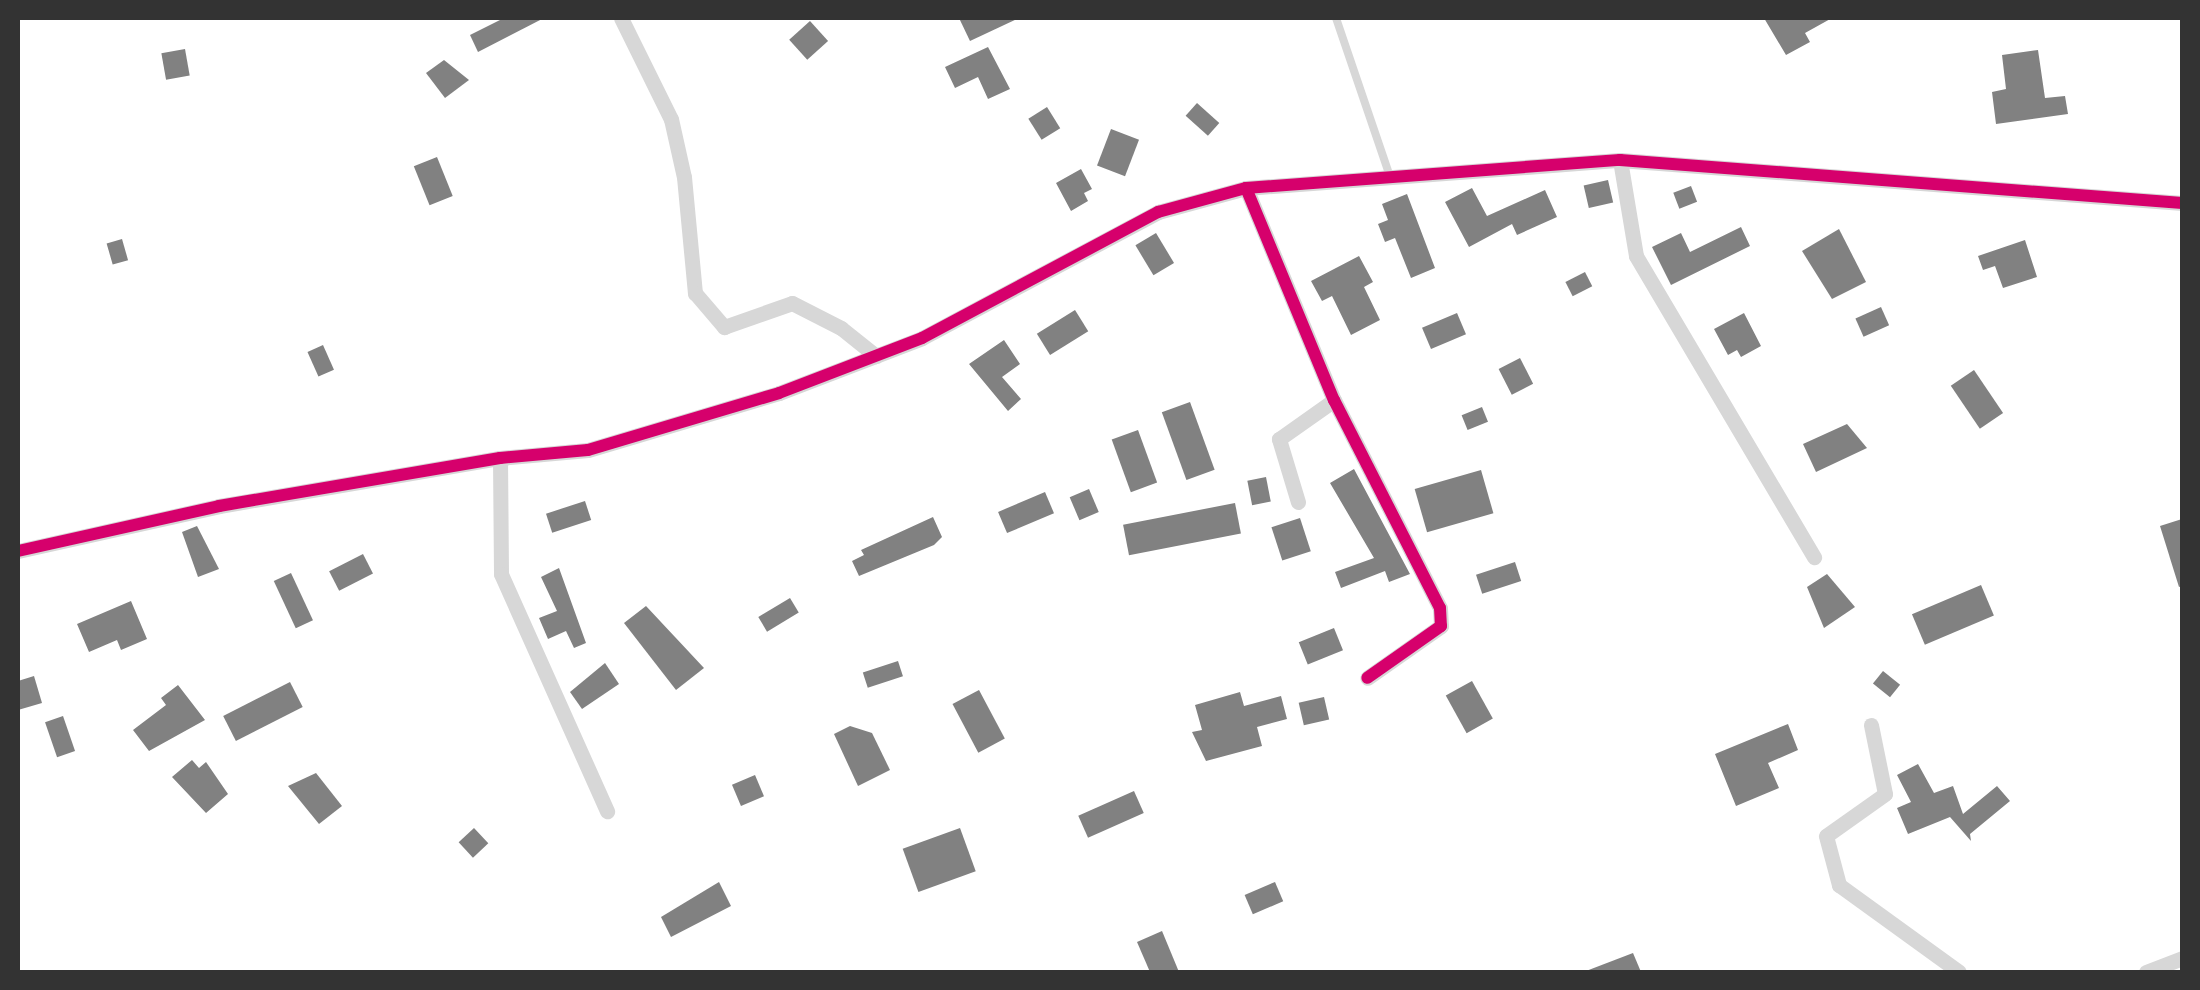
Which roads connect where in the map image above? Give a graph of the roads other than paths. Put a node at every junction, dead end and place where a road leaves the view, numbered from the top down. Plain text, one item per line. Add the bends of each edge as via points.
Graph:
1 (621, 18) edge
2 (1336, 18) edge
3 (1620, 160) junction
4 (1392, 182) junction
5 (1246, 188) junction
6 (2182, 204) edge
7 (876, 356) junction
8 (1334, 400) junction
9 (500, 458) junction
10 (1298, 502) dead end
11 (18, 552) edge
12 (1814, 557) dead end
13 (1368, 678) dead end
14 (1871, 725) dead end
15 (607, 811) dead end
16 (2182, 958) edge
17 (1959, 972) edge
18 (2146, 972) edge

1 - 7 street via 671,119 695,294 724,328 792,302
2 - 4 lane
3 - 4 street
3 - 6 street
3 - 12 street via 1636,256
4 - 5 street
5 - 7 street via 1158,212
5 - 8 street
7 - 9 street via 779,393 588,450
8 - 10 street via 1278,439
8 - 13 street via 1440,608 1441,626
9 - 11 street via 219,506
9 - 15 street via 501,574
14 - 17 street via 1885,794 1826,836 1838,885
16 - 18 street

